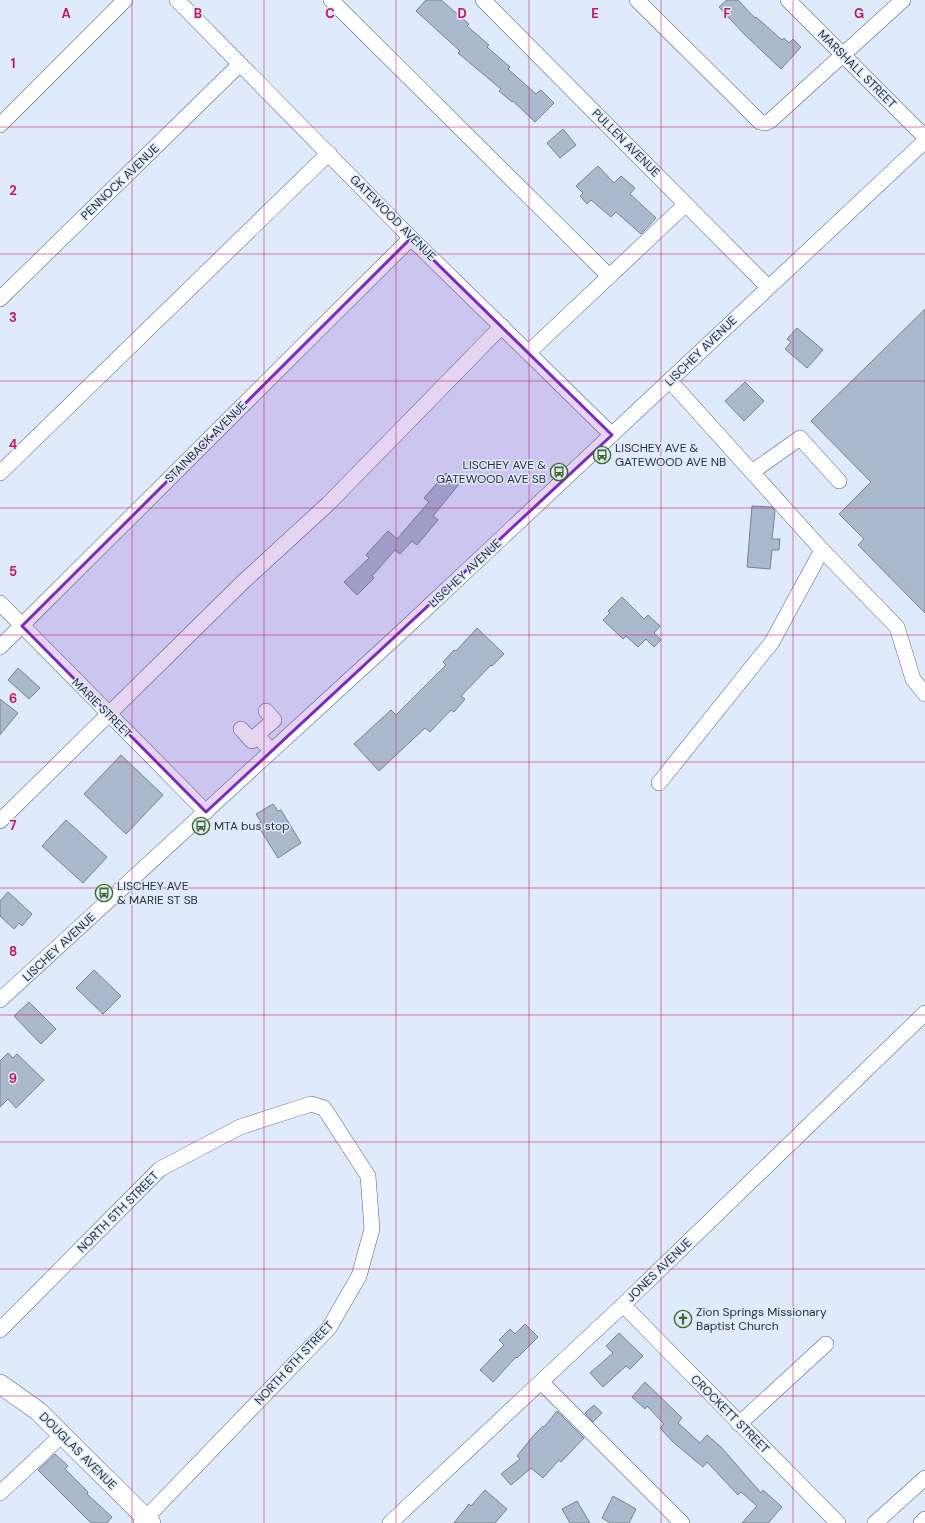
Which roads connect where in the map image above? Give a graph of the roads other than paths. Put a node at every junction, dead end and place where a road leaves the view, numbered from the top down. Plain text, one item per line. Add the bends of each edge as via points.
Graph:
1 (125, 0) edge
2 (177, 0) edge
3 (331, 0) edge
4 (483, 0) edge
5 (637, 0) edge
6 (788, 0) edge
7 (903, 0) edge
8 (844, 55) junction
9 (240, 64) junction
10 (0, 125) edge
11 (925, 137) edge
12 (925, 141) edge
13 (328, 153) junction
14 (686, 204) junction
15 (412, 238) junction
16 (608, 276) junction
17 (768, 287) junction
18 (0, 299) edge
19 (502, 326) junction
20 (529, 352) junction
21 (670, 381) junction
22 (612, 435) junction
23 (752, 472) junction
24 (0, 473) edge
25 (839, 481) dead end
26 (822, 550) junction
27 (0, 603) edge
28 (22, 626) junction
29 (0, 647) edge
30 (925, 694) edge
31 (266, 711) dead end
32 (108, 714) junction
33 (257, 728) junction
34 (241, 729) dead end
35 (272, 751) junction
36 (660, 783) dead end
37 (206, 812) junction
38 (0, 821) edge
39 (0, 1000) edge
40 (925, 1013) edge
41 (324, 1108) joint
42 (622, 1305) junction
43 (0, 1330) edge
44 (826, 1344) dead end
45 (541, 1382) junction
46 (0, 1384) edge
47 (739, 1424) junction
48 (62, 1435) junction
49 (925, 1478) edge
50 (0, 1493) edge
51 (925, 1519) edge
52 (146, 1521) edge
53 (390, 1523) edge
54 (682, 1523) edge
55 (838, 1523) edge
56 (875, 1523) edge
57 (921, 1523) edge

1 - 10 street
2 - 9 street, GATEWOOD AVENUE
3 - 16 street
4 - 14 street, PULLEN AVENUE
5 - 8 street via 760,122 770,121
6 - 8 street, MARSHALL STREET
7 - 8 street
8 - 11 street, MARSHALL STREET
9 - 13 street, GATEWOOD AVENUE
9 - 18 street, PENNOCK AVENUE
12 - 17 street, LISCHEY AVENUE
13 - 15 street, GATEWOOD AVENUE
13 - 24 street
14 - 16 street
14 - 17 street, PULLEN AVENUE
15 - 19 street, GATEWOOD AVENUE
15 - 28 street, STAINBACK AVENUE
16 - 20 street
17 - 21 street, LISCHEY AVENUE
19 - 20 street, GATEWOOD AVENUE
19 - 32 street via 328,504 243,582
20 - 22 street, GATEWOOD AVENUE
21 - 22 street, LISCHEY AVENUE
21 - 23 street
22 - 35 street, LISCHEY AVENUE
23 - 25 street via 800,438
23 - 26 street
26 - 30 street via 897,627 913,679
26 - 36 street via 772,642
27 - 28 street, MARIE STREET
28 - 29 street, STAINBACK AVENUE
28 - 32 street, MARIE STREET
31 - 33 street via 274,720
32 - 37 street, MARIE STREET
32 - 38 street
33 - 34 street via 252,741
33 - 35 street
35 - 37 street, LISCHEY AVENUE
37 - 39 street, LISCHEY AVENUE
40 - 42 street, JONES AVENUE
41 - 43 street, NORTH 5TH STREET via 311,1104 240,1127 160,1169
41 - 52 street, NORTH 6TH STREET via 368,1176 372,1228 359,1276 329,1328
42 - 45 street, JONES AVENUE
42 - 47 street, CROCKETT STREET
44 - 47 street
45 - 53 street, JONES AVENUE
45 - 54 street
46 - 48 main road, DOUGLAS AVENUE via 38,1411
47 - 55 street, CROCKETT STREET
48 - 50 street
48 - 52 main road, DOUGLAS AVENUE
49 - 56 street
51 - 57 street

